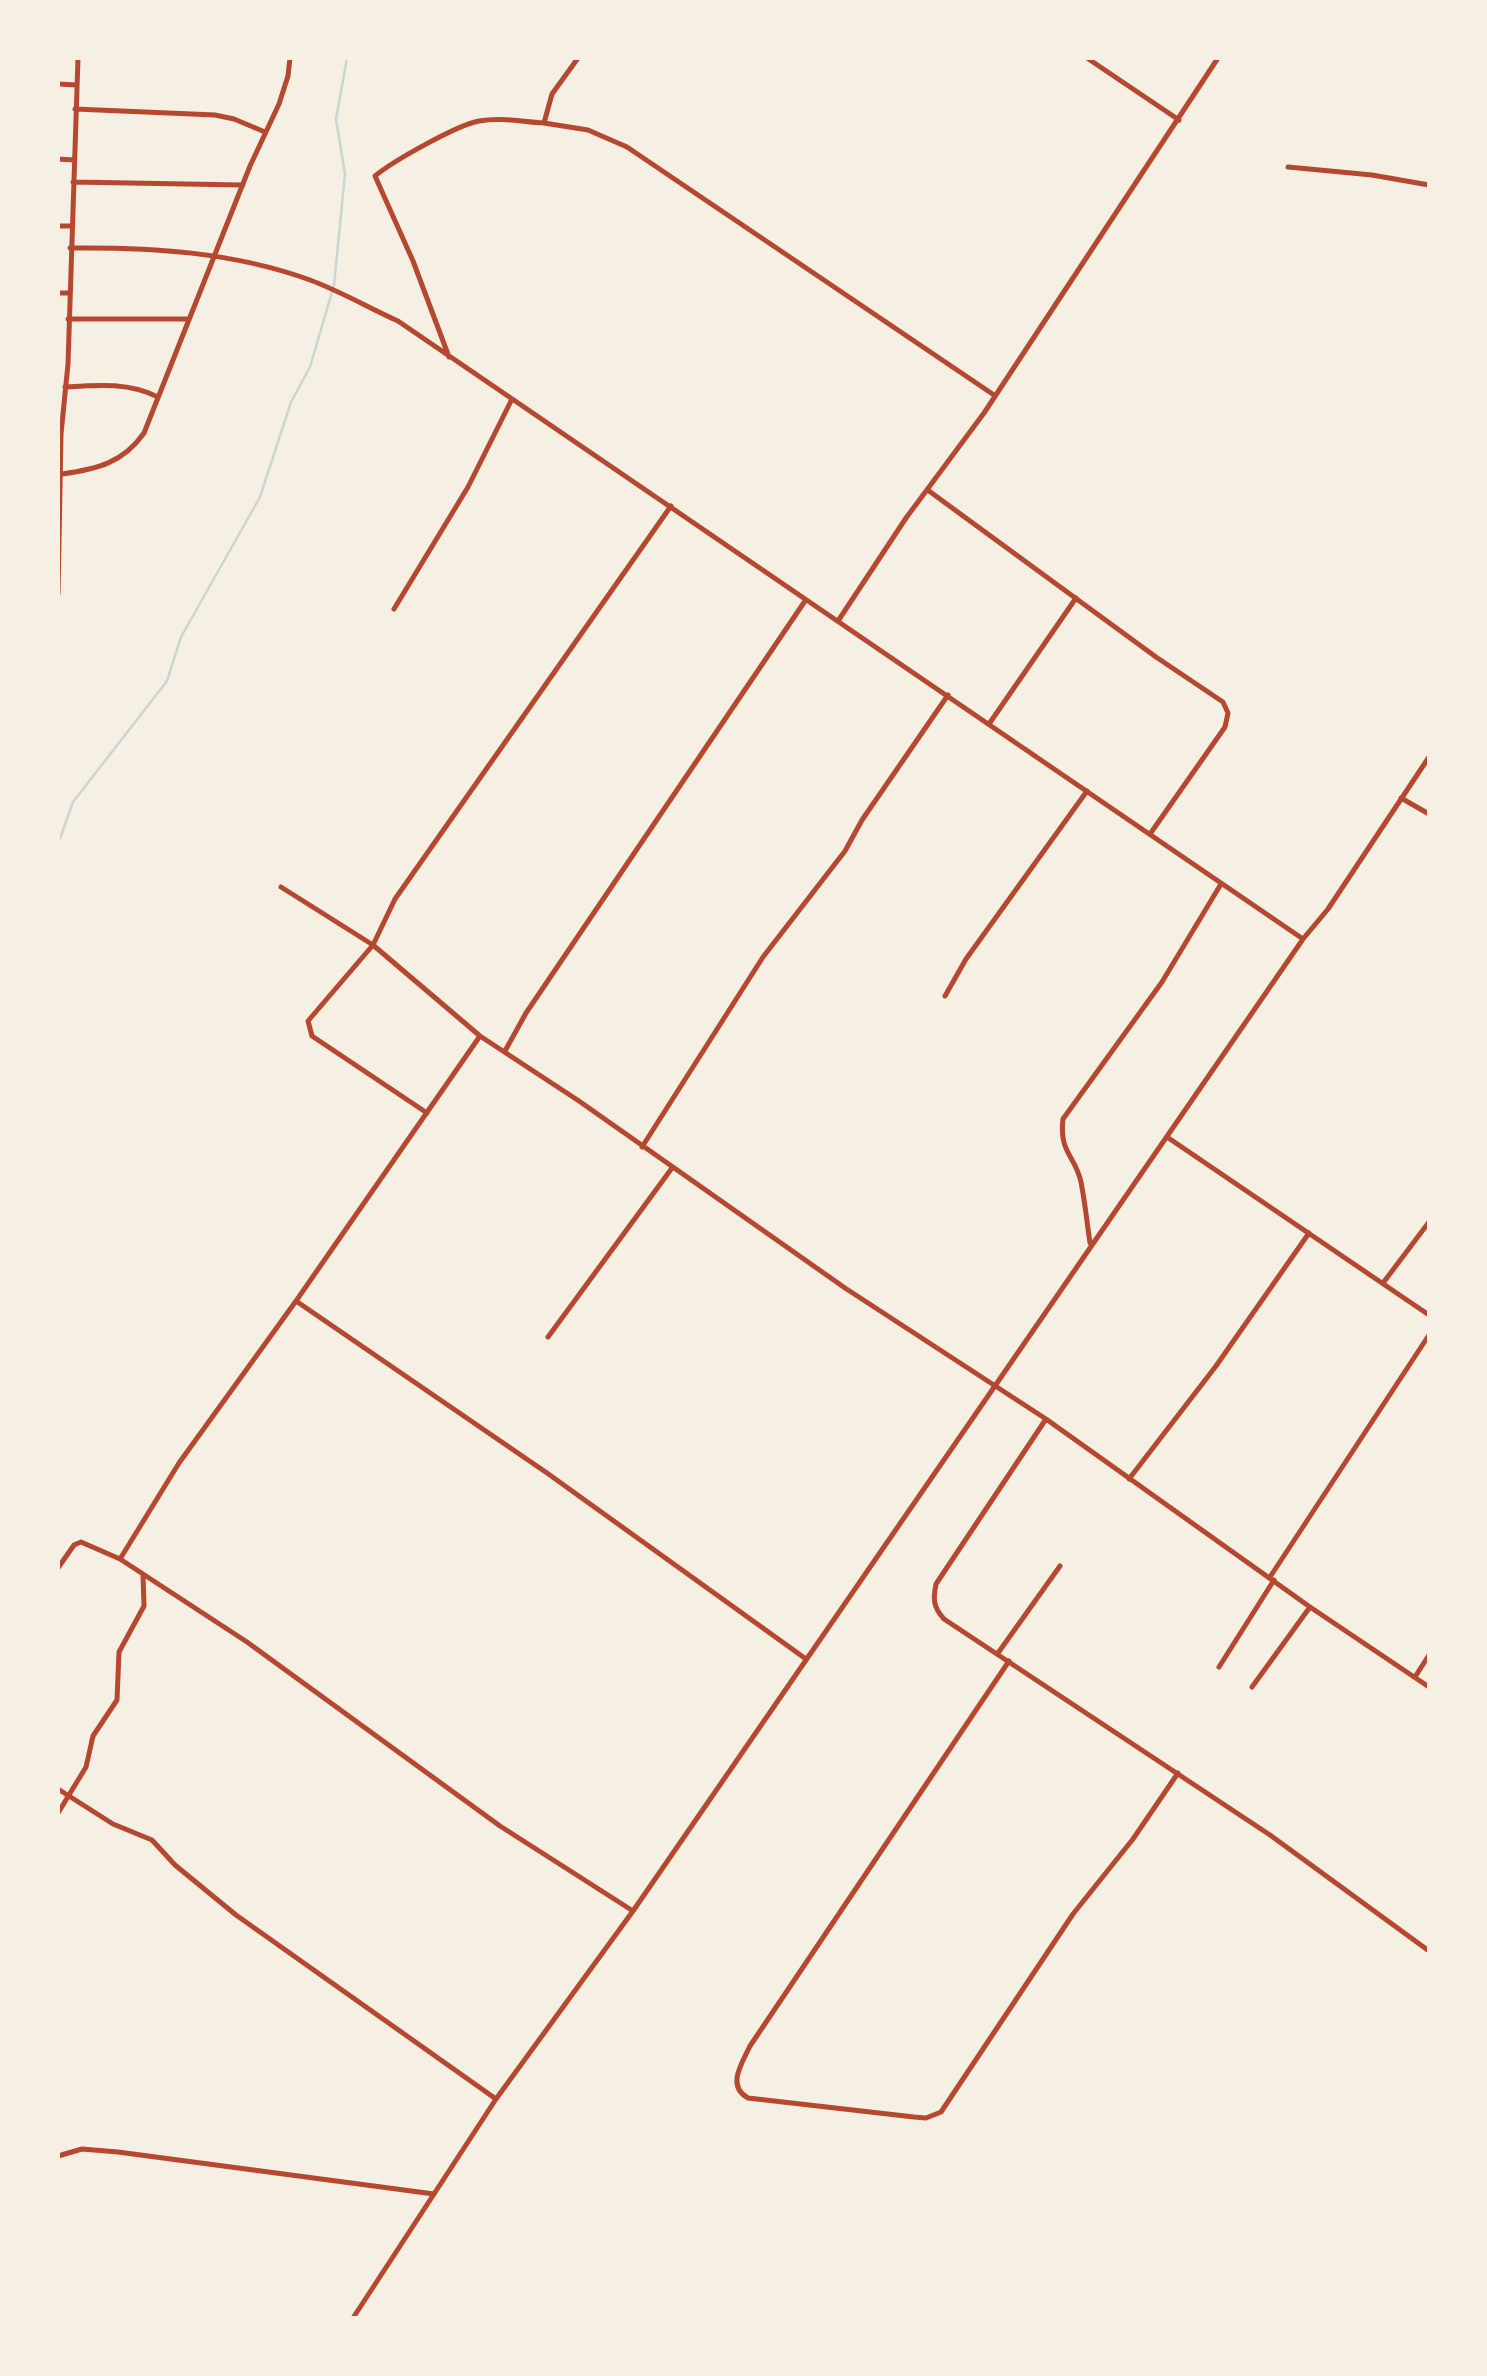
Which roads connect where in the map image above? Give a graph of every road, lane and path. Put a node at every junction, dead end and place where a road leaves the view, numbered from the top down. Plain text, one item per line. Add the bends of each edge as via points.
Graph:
1 (78, 58) edge
2 (290, 58) edge
3 (578, 58) edge
4 (1087, 58) edge
5 (1218, 58) edge
6 (58, 84) edge
7 (77, 85) junction
8 (75, 109) junction
9 (1179, 120) junction
10 (544, 123) junction
11 (265, 132) junction
12 (58, 159) edge
13 (74, 160) junction
14 (1288, 167) dead end
15 (73, 182) junction
16 (243, 185) junction
17 (1429, 185) edge
18 (58, 226) edge
19 (71, 226) junction
20 (70, 248) junction
21 (216, 255) junction
22 (58, 293) edge
23 (69, 293) junction
24 (68, 319) junction
25 (188, 319) junction
26 (449, 357) junction
27 (58, 364) edge
28 (68, 364) junction
29 (65, 387) junction
30 (994, 395) junction
31 (158, 397) junction
32 (512, 399) junction
33 (59, 434) edge
34 (62, 474) junction
35 (929, 491) junction
36 (671, 506) junction
37 (59, 513) edge
38 (58, 583) edge
39 (58, 594) edge
40 (1076, 598) junction
41 (805, 601) junction
42 (394, 609) dead end
43 (838, 621) junction
44 (948, 695) junction
45 (989, 724) junction
46 (1429, 757) edge
47 (1087, 791) junction
48 (1401, 798) junction
49 (1429, 814) edge
50 (1150, 834) junction
51 (1221, 884) junction
52 (281, 887) dead end
53 (1303, 939) junction
54 (373, 945) junction
55 (945, 996) dead end
56 (480, 1036) junction
57 (505, 1051) junction
58 (426, 1113) junction
59 (1167, 1137) junction
60 (642, 1147) junction
61 (672, 1168) junction
62 (1429, 1222) edge
63 (1309, 1233) junction
64 (1090, 1244) junction
65 (1383, 1283) junction
66 (296, 1301) junction
67 (1429, 1315) edge
68 (1429, 1335) edge
69 (548, 1337) dead end
70 (994, 1387) junction
71 (1046, 1419) junction
72 (1129, 1479) junction
73 (120, 1559) junction
74 (1060, 1566) dead end
75 (58, 1568) edge
76 (144, 1575) junction
77 (1272, 1579) junction
78 (1310, 1607) junction
79 (998, 1653) junction
80 (1429, 1655) edge
81 (806, 1660) junction
82 (1009, 1661) junction
83 (1219, 1667) dead end
84 (1415, 1676) junction
85 (1252, 1687) dead end
86 (1429, 1687) edge
87 (1178, 1773) junction
88 (58, 1789) edge
89 (69, 1797) junction
90 (58, 1813) edge
91 (633, 1910) junction
92 (1429, 1951) edge
93 (496, 2099) junction
94 (58, 2156) edge
95 (434, 2194) junction
96 (353, 2318) edge

1 - 7 street
2 - 11 street via 287,83
3 - 10 street via 552,93
4 - 9 street
5 - 9 street
6 - 7 street
7 - 8 street
8 - 11 street via 215,115
8 - 13 street
9 - 30 street
10 - 26 street via 511,118 476,121 375,176
10 - 30 street via 588,130 627,147
11 - 16 street
12 - 13 street
13 - 15 street
14 - 17 street
15 - 16 street
15 - 19 street
16 - 21 street
18 - 19 street
19 - 20 street
20 - 21 street
20 - 23 street
21 - 25 street
21 - 26 street via 310,280 398,321
22 - 23 street
23 - 24 street
24 - 25 street
24 - 28 street
25 - 31 street
26 - 32 street
27 - 28 street
28 - 29 street
29 - 31 street via 120,386 143,389
29 - 33 street
30 - 35 street
31 - 34 street via 144,433 124,456 98,469
32 - 36 street
32 - 42 street via 468,487
33 - 34 street
34 - 37 street
35 - 40 street
35 - 43 street
36 - 41 street
36 - 54 street via 395,899
37 - 38 street
38 - 39 street
40 - 45 street
40 - 50 street via 1223,702 1228,713 1224,727
41 - 43 street
41 - 57 street via 526,1013
43 - 44 street
44 - 45 street
44 - 60 street via 845,851 763,957
45 - 47 street
46 - 48 street
47 - 50 street
47 - 55 street via 966,959
48 - 49 street
48 - 53 street
50 - 51 street
51 - 53 street
51 - 64 street via 1162,982 1063,1119 1065,1153 1081,1179
52 - 54 street
53 - 59 street
54 - 56 street
54 - 58 street via 308,1021 308,1028 312,1036
56 - 57 street
56 - 58 street
57 - 60 street
58 - 66 street
59 - 63 street
59 - 64 street
60 - 61 street
61 - 69 street
61 - 70 street
62 - 65 street
63 - 65 street
63 - 72 street
64 - 70 street
65 - 67 street
66 - 73 street via 179,1463
66 - 81 street via 501,1441
68 - 77 street
70 - 71 street
70 - 81 street
71 - 72 street
71 - 79 street via 936,1584 933,1598 937,1611
72 - 77 street
73 - 75 street via 81,1542
73 - 76 street
74 - 79 street
76 - 89 street via 144,1606 119,1652 117,1700 93,1735 86,1767
76 - 91 street via 247,1642 500,1826
77 - 78 street
77 - 83 street
78 - 84 street
78 - 85 street
79 - 82 street
80 - 84 street
81 - 91 street
82 - 87 street
82 - 87 street via 750,2046 737,2073 737,2088 748,2098 926,2118 941,2112 1079,1905 1133,1839
84 - 86 street
87 - 92 street
88 - 89 street
89 - 90 street
89 - 93 street via 113,1824 152,1840 236,1915
91 - 93 street
93 - 95 street
94 - 95 street via 82,2149 118,2152
95 - 96 street

